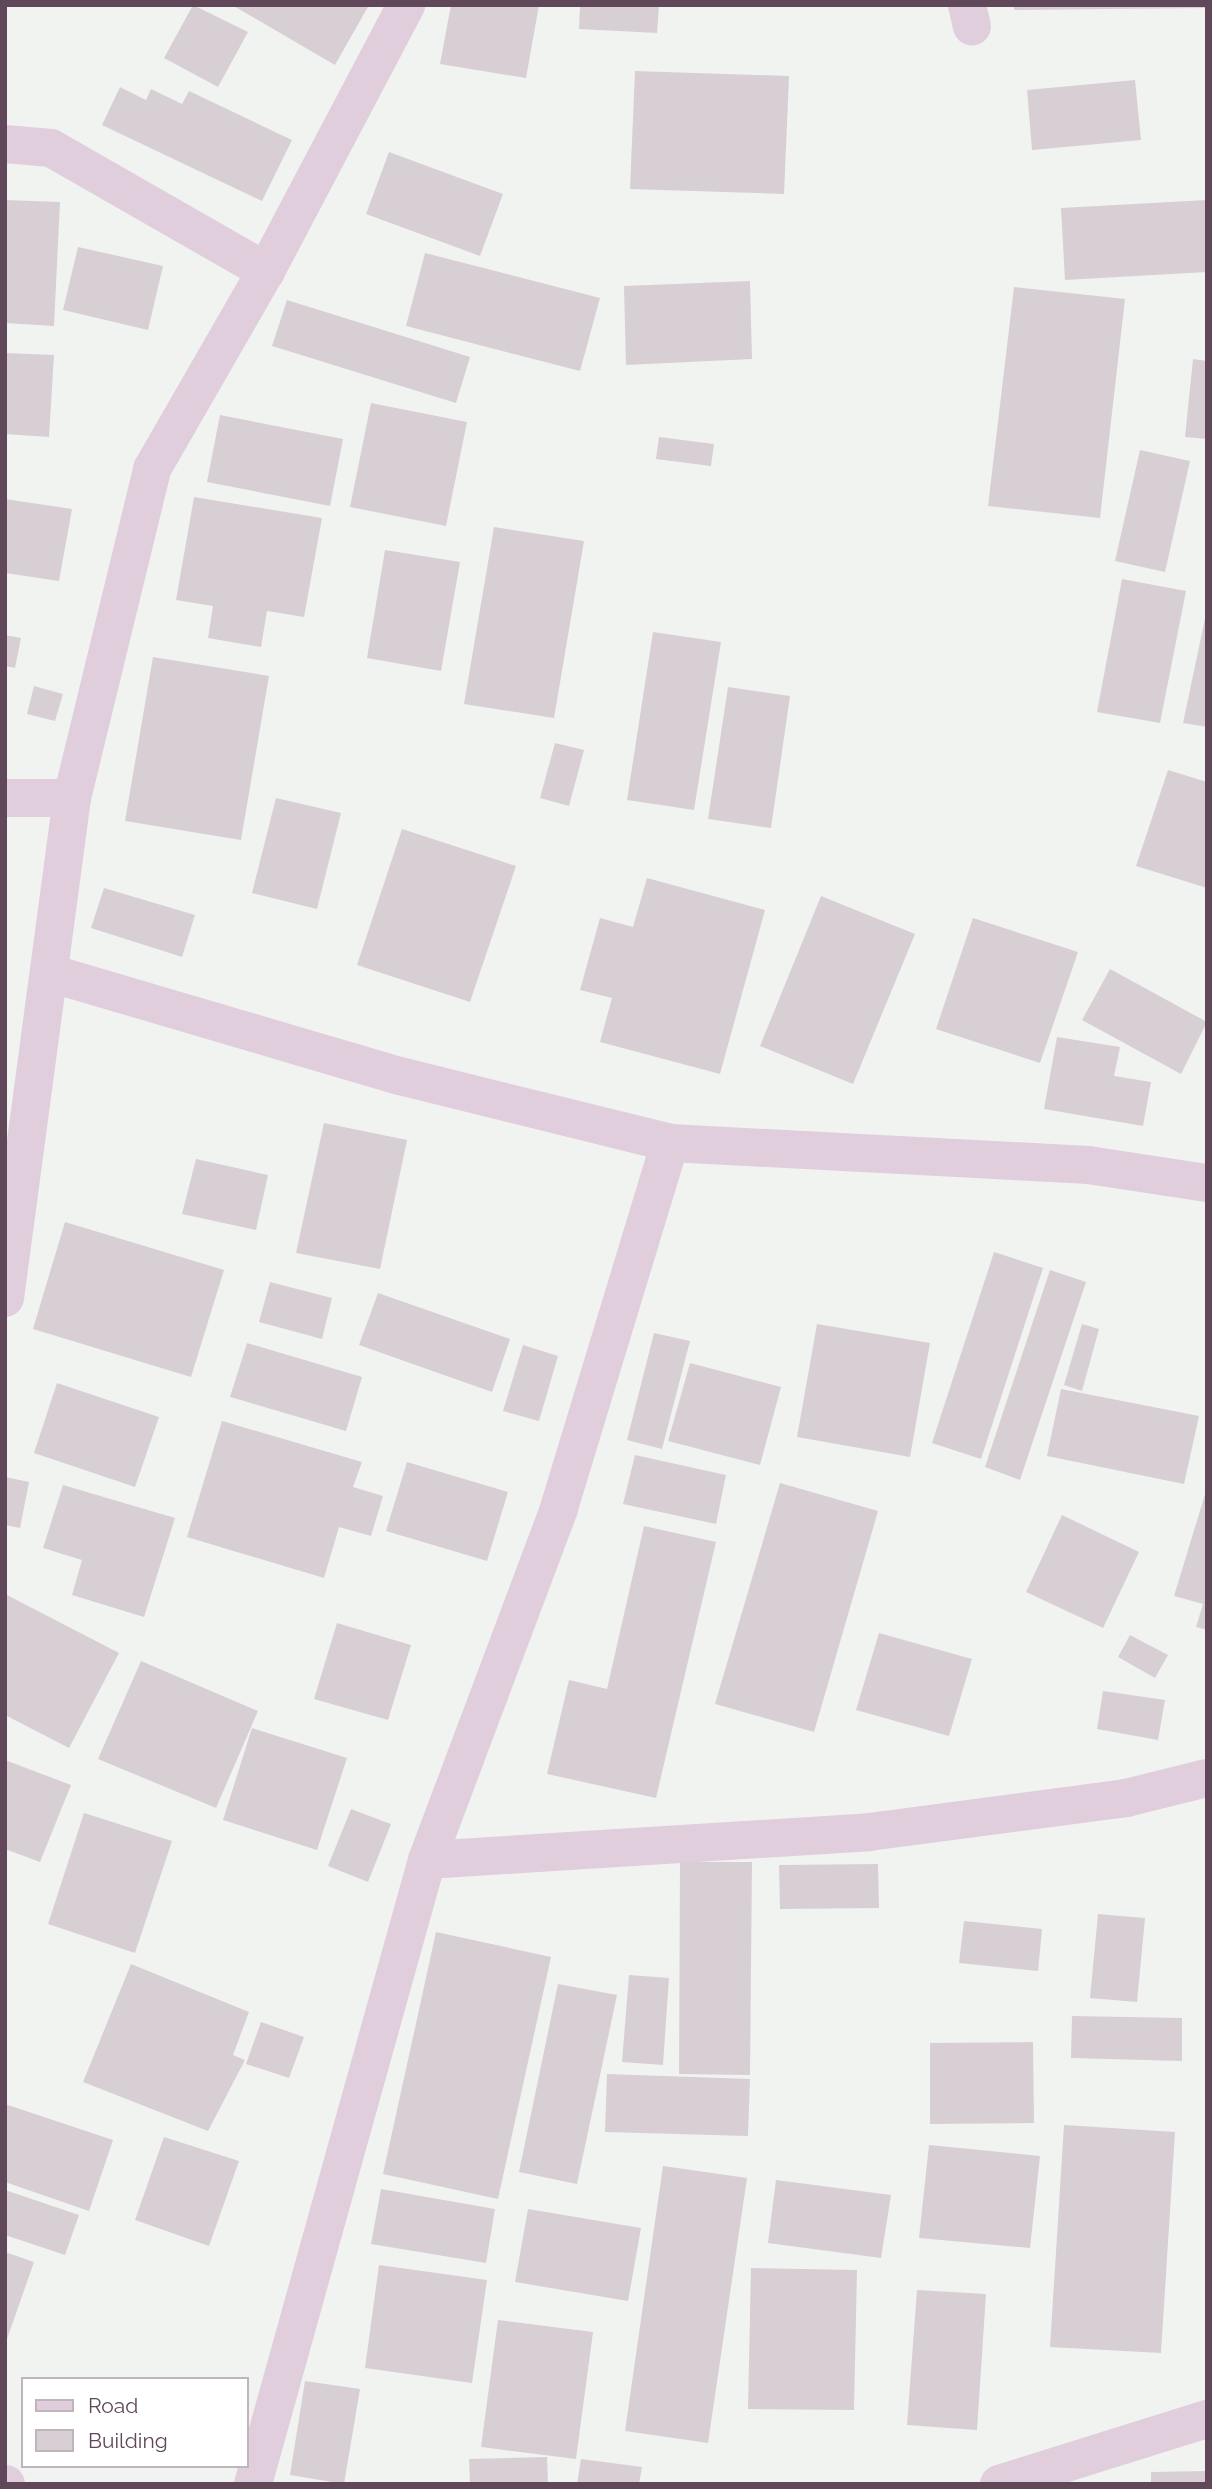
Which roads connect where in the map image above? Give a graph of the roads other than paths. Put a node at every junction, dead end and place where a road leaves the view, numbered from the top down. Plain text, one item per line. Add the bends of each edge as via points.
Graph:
1 (406, 5) edge
2 (5, 144) edge
3 (266, 271) junction
4 (5, 798) edge
5 (72, 799) junction
6 (53, 974) junction
7 (670, 1143) junction
8 (1207, 1184) edge
9 (5, 1298) edge
10 (1207, 1778) edge
11 (428, 1860) junction
12 (1207, 2419) edge
13 (253, 2484) edge
14 (999, 2484) edge

1 - 3 street
2 - 3 street via 51,148
3 - 5 street via 152,469
4 - 5 street
5 - 6 street
6 - 7 street via 400,1076
6 - 9 street
7 - 8 street via 1088,1165
7 - 11 street via 559,1508
10 - 11 street via 1126,1798 869,1832
11 - 13 street
12 - 14 street

